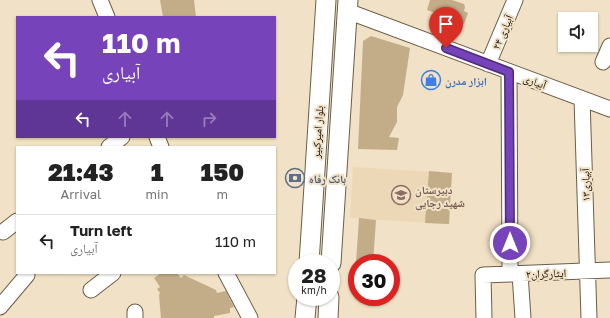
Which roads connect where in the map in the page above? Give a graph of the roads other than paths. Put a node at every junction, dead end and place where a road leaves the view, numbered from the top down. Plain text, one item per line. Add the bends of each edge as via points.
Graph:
1 (100, 0) edge
2 (326, 0) edge
3 (515, 0) edge
4 (347, 6) edge
5 (107, 16) edge
6 (610, 46) edge
7 (603, 62) dead end
8 (488, 64) junction
9 (509, 72) junction
10 (582, 99) junction
11 (610, 109) edge
12 (121, 138) edge
13 (110, 146) edge
14 (316, 150) junction
15 (338, 151) junction
16 (16, 222) edge
17 (4, 232) dead end
18 (310, 254) edge
19 (332, 254) edge
20 (610, 270) edge
21 (587, 271) junction
22 (112, 274) edge
23 (226, 274) edge
24 (515, 274) junction
25 (27, 275) dead end
26 (92, 290) dead end
27 (306, 306) edge
28 (329, 306) edge
29 (0, 307) edge
30 (248, 317) edge
31 (305, 318) edge
32 (328, 318) edge
33 (484, 318) edge
34 (523, 318) edge
35 (589, 318) edge

1 - 5 street
2 - 14 main road, بلوار امیرکبیر
3 - 8 street, آبیاری ۲۴
4 - 8 street, آبیاری
4 - 15 main road, بلوار امیرکبیر
6 - 7 street
8 - 9 street, آبیاری
9 - 10 street, آبیاری
9 - 24 street
10 - 11 street, آبیاری
10 - 21 street, آبیاری۱۳
12 - 13 street
14 - 15 main road
14 - 18 main road, بلوار امیرکبیر
15 - 19 main road, بلوار امیرکبیر
16 - 17 street
20 - 21 street, ایثارگران۲
21 - 24 street, ایثارگران۲
21 - 35 street, آبیاری۱۳
22 - 26 street
23 - 30 street
24 - 33 street, ایثارگران۲ via 483,275
24 - 34 street
25 - 29 street
27 - 31 main road
28 - 32 main road

